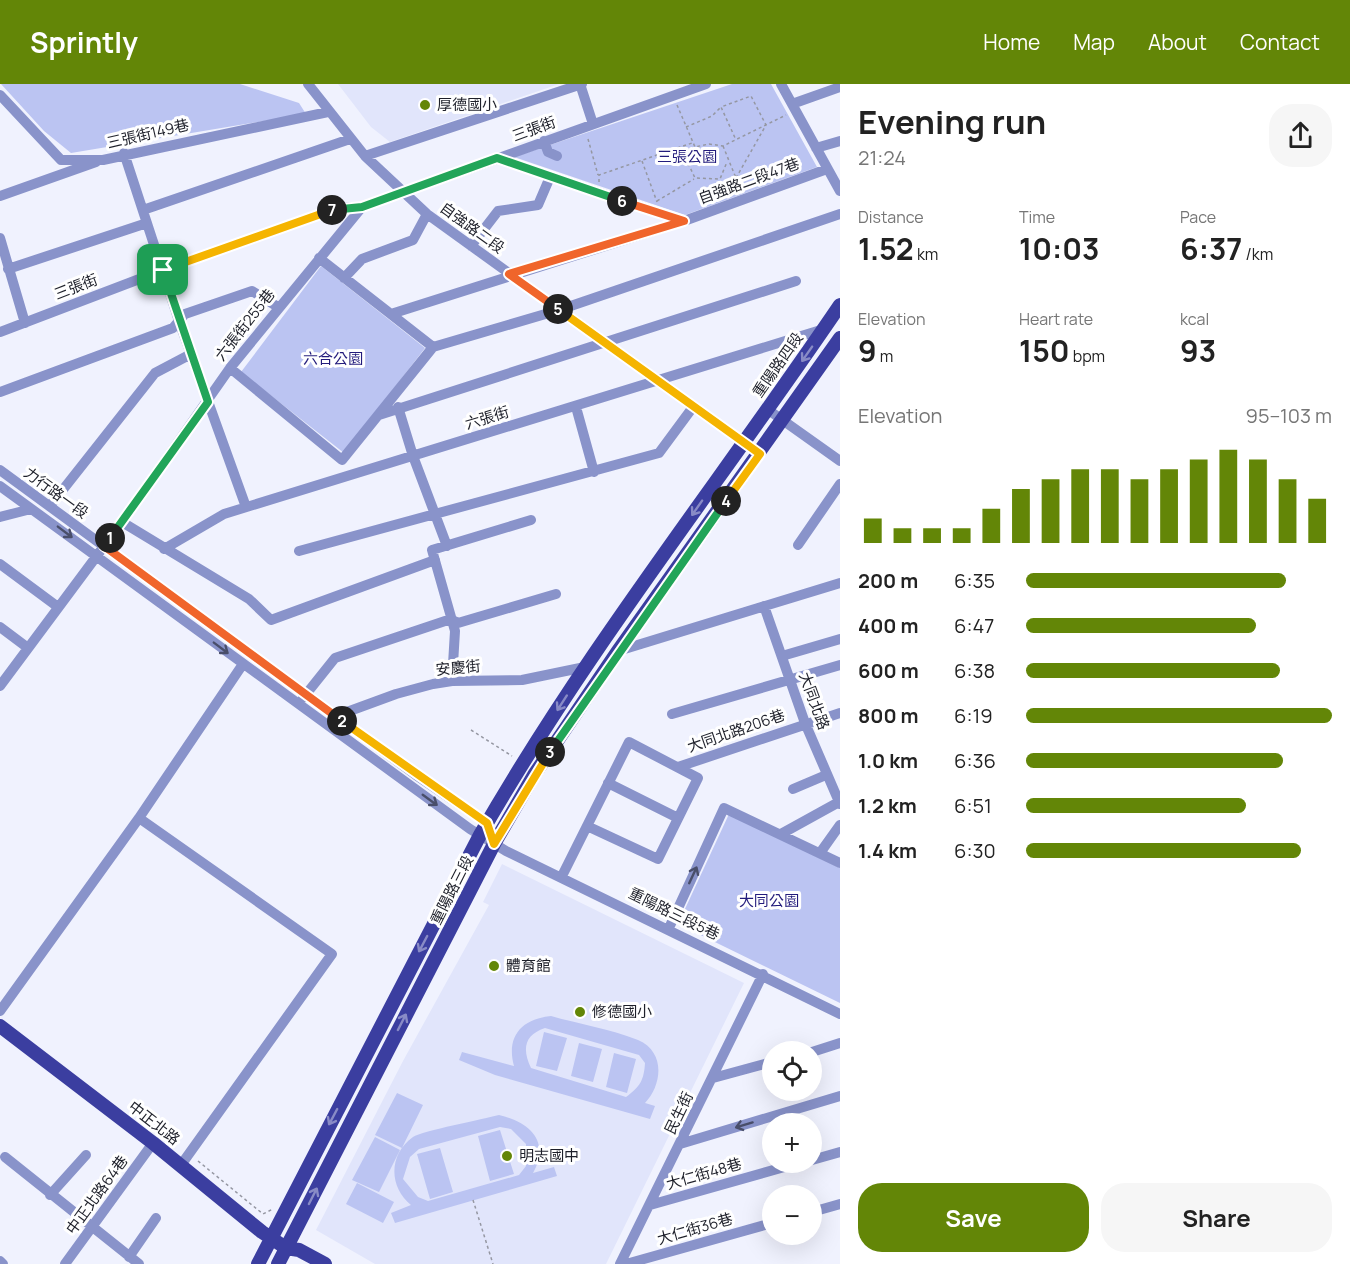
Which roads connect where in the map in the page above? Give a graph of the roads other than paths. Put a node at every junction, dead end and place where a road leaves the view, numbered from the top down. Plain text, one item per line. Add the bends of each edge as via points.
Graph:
1 (308, 84) edge
2 (581, 84) edge
3 (706, 84) edge
4 (781, 84) edge
5 (840, 87) edge
6 (0, 95) edge
7 (794, 107) junction
8 (328, 112) junction
9 (589, 125) junction
10 (350, 139) junction
11 (544, 141) junction
12 (840, 141) edge
13 (816, 148) junction
14 (124, 153) junction
15 (365, 156) junction
16 (558, 156) dead end
17 (497, 158) junction
18 (103, 160) junction
19 (827, 169) junction
20 (550, 177) junction
21 (840, 190) edge
22 (402, 192) junction
23 (0, 196) edge
24 (362, 207) junction
25 (143, 210) junction
26 (427, 214) junction
27 (840, 214) edge
28 (684, 221) junction
29 (147, 223) junction
30 (0, 238) edge
31 (471, 246) junction
32 (318, 258) junction
33 (8, 269) junction
34 (163, 270) junction
35 (509, 274) junction
36 (344, 278) junction
37 (796, 281) dead end
38 (840, 306) edge
39 (278, 307) junction
40 (559, 310) junction
41 (391, 314) junction
42 (179, 321) junction
43 (25, 323) junction
44 (824, 329) junction
45 (0, 332) edge
46 (840, 338) edge
47 (606, 344) junction
48 (433, 347) junction
49 (191, 354) junction
50 (230, 368) junction
51 (658, 382) junction
52 (0, 392) edge
53 (208, 402) junction
54 (398, 407) junction
55 (576, 407) junction
56 (693, 407) junction
57 (767, 409) junction
58 (379, 415) junction
59 (784, 420) junction
60 (743, 443) junction
61 (760, 454) junction
62 (413, 456) junction
63 (840, 461) edge
64 (0, 471) edge
65 (594, 472) junction
66 (840, 484) edge
67 (0, 486) edge
68 (50, 506) junction
69 (246, 507) junction
70 (31, 509) junction
71 (435, 515) junction
72 (0, 517) edge
73 (531, 520) dead end
74 (122, 522) junction
75 (798, 545) dead end
76 (447, 546) junction
77 (164, 549) junction
78 (100, 550) junction
79 (299, 551) dead end
80 (433, 555) junction
81 (0, 564) edge
82 (840, 583) edge
83 (556, 594) dead end
84 (764, 606) junction
85 (58, 607) junction
86 (451, 619) junction
87 (0, 627) edge
88 (840, 639) edge
89 (28, 648) junction
90 (618, 651) junction
91 (782, 656) junction
92 (243, 664) junction
93 (840, 665) edge
94 (585, 667) junction
95 (789, 679) junction
96 (452, 681) junction
97 (0, 686) edge
98 (302, 699) junction
99 (840, 713) edge
100 (672, 714) dead end
101 (336, 716) junction
102 (805, 723) junction
103 (678, 767) junction
104 (826, 775) junction
105 (608, 783) junction
106 (793, 789) dead end
107 (839, 803) edge
108 (139, 818) junction
109 (678, 818) junction
110 (840, 825) edge
111 (587, 826) junction
112 (483, 829) junction
113 (781, 834) junction
114 (494, 844) junction
115 (820, 853) junction
116 (840, 863) edge
117 (561, 876) junction
118 (669, 928) junction
119 (764, 974) junction
120 (0, 1011) edge
121 (840, 1014) edge
122 (0, 1026) edge
123 (840, 1043) edge
124 (822, 1049) edge
125 (762, 1065) edge
126 (713, 1077) junction
127 (840, 1096) edge
128 (153, 1143) junction
129 (680, 1144) junction
130 (840, 1152) edge
131 (86, 1155) dead end
132 (822, 1157) edge
133 (5, 1158) dead end
134 (185, 1159) junction
135 (763, 1173) edge
136 (50, 1195) junction
137 (840, 1204) edge
138 (650, 1205) junction
139 (822, 1209) edge
140 (156, 1218) dead end
141 (762, 1226) edge
142 (91, 1228) junction
143 (270, 1237) junction
144 (286, 1248) junction
145 (129, 1257) junction
146 (65, 1264) edge
147 (139, 1264) edge
148 (258, 1264) edge
149 (278, 1264) edge
150 (292, 1264) edge
151 (326, 1264) edge
152 (621, 1264) edge
153 (626, 1264) edge

1 - 8 street, 自強路二段
2 - 9 street
2 - 15 street
3 - 9 street, 三張街
4 - 7 street
5 - 7 street
6 - 18 street, 三張街149巷 via 61,160
7 - 13 street
8 - 10 street, 自強路二段
8 - 14 street, 三張街149巷
9 - 11 street, 三張街
10 - 15 street, 自強路二段
10 - 25 street
11 - 16 street via 548,152
11 - 17 street, 三張街
12 - 13 street
13 - 19 street
14 - 18 street, 三張街149巷
14 - 25 street
15 - 22 street, 自強路二段
17 - 20 street
17 - 22 street, 三張街
18 - 23 street
19 - 21 street
19 - 28 street, 自強路二段47巷
20 - 28 street via 601,195 656,206
20 - 31 street via 538,205 498,211
22 - 24 street, 三張街
22 - 26 street, 自強路二段
24 - 32 street, 六張街255巷
24 - 34 street, 三張街 via 338,208
25 - 29 street
26 - 31 street, 自強路二段
26 - 36 street via 413,240 362,259
27 - 40 street
28 - 35 street, 自強路二段47巷
29 - 33 street
29 - 34 street
30 - 33 street
31 - 35 street, 自強路二段
32 - 36 street
32 - 39 street, 六張街255巷
33 - 43 street
34 - 42 street
34 - 43 street, 三張街
35 - 40 street, 自強路二段
35 - 41 street, 自強路二段47巷
36 - 41 street
37 - 47 street
38 - 44 main road, 重陽路四段
39 - 42 street via 252,291 185,314
39 - 50 street, 六張街255巷
40 - 47 street, 自強路二段
40 - 48 street
41 - 48 street
42 - 49 street
42 - 52 street via 173,328
43 - 45 street, 三張街
44 - 51 street, 六張街
44 -> 57 main road, 重陽路四段
46 - 59 main road
47 - 51 street, 自強路二段
47 - 54 street
48 - 58 street
49 - 53 street
49 - 68 street via 155,373
50 - 53 street, 六張街255巷
50 - 58 street via 342,460
51 - 55 street, 六張街
51 - 56 street, 自強路二段
53 - 69 street
53 - 74 street, 六張街255巷
54 - 58 street
54 - 62 street
55 - 62 street, 六張街
55 - 65 street
56 - 60 street, 自強路二段
56 - 65 street via 659,453
57 - 59 street
57 - 60 main road, 重陽路四段
59 - 61 main road, 重陽路三段
59 - 63 street
60 - 61 street, 自強路二段
60 -> 94 main road, 重陽路三段
61 - 90 main road, 重陽路三段
62 - 69 street, 六張街
62 - 71 street
64 - 68 street, 力行路一段
65 - 71 street
66 - 75 street
67 - 70 street, 力行路一段
68 - 78 street, 力行路一段
69 - 77 street, 六張街 via 209,521
70 - 72 street
70 -> 78 street, 力行路一段
71 - 76 street
71 - 79 street
73 - 76 street
74 - 77 street
74 - 78 street, 六張街255巷
76 - 80 street
77 - 80 street via 249,599 271,620
78 - 85 street, 六張街255巷
78 -> 92 street, 力行路一段
78 - 98 street, 力行路一段
80 - 86 street
81 - 85 street
82 - 84 street
83 - 86 street via 458,623
84 - 90 street
84 - 91 street, 大同北路
85 - 89 street, 六張街255巷
86 - 96 street via 456,646
86 - 98 street via 335,658
87 - 89 street
88 - 91 street
89 - 97 street, 六張街255巷
90 - 114 main road, 重陽路三段 via 534,775
91 - 95 street, 大同北路
92 - 98 street, 力行路一段
92 - 108 street
93 - 95 street
94 - 96 street, 安慶街 via 522,680
94 -> 112 main road, 重陽路三段
95 - 100 street
95 - 102 street, 大同北路
96 - 101 street, 安慶街 via 396,694
98 - 101 street, 力行路一段
98 -> 112 street, 力行路一段
99 - 102 street, 大同北路206巷
101 - 112 street, 力行路一段
102 - 103 street, 大同北路206巷
102 - 104 street, 大同北路
103 - 105 street via 629,742
103 - 109 street via 698,778
104 - 106 street
104 - 107 street, 大同北路
105 - 109 street
105 - 111 street
107 - 113 street
108 - 120 street
108 - 134 street via 332,954
109 - 111 street via 658,859
110 - 115 street
111 - 117 street
112 - 114 street
112 -> 143 main road, 重陽路三段
113 - 115 street
118 -> 113 street via 724,808
114 - 117 street, 重陽路三段5巷
144 -> 114 main road, 重陽路三段
115 - 116 street
117 - 118 street, 重陽路三段5巷
118 - 119 street, 重陽路三段5巷
119 - 121 street, 重陽路三段5巷
119 - 126 street, 民生街
122 - 128 main road, 中正北路
123 - 124 street
125 - 126 street
126 - 129 street, 民生街
127 -> 129 street
128 - 134 main road, 中正北路
128 - 142 street, 中正北路64巷
129 - 138 street, 民生街
130 - 132 street
131 - 136 street
133 - 136 street
134 - 143 main road, 中正北路
135 - 138 street, 大仁街48巷
136 - 142 street
137 - 139 street
138 - 152 street, 民生街
140 - 145 street
141 - 153 street, 大仁街36巷
142 - 145 street
142 - 146 street, 中正北路64巷
143 - 144 main road, 中正北路
143 - 148 main road, 重陽路三段
144 - 149 main road, 重陽路三段
144 - 150 main road
144 - 151 main road, 中正北路
145 - 147 street

